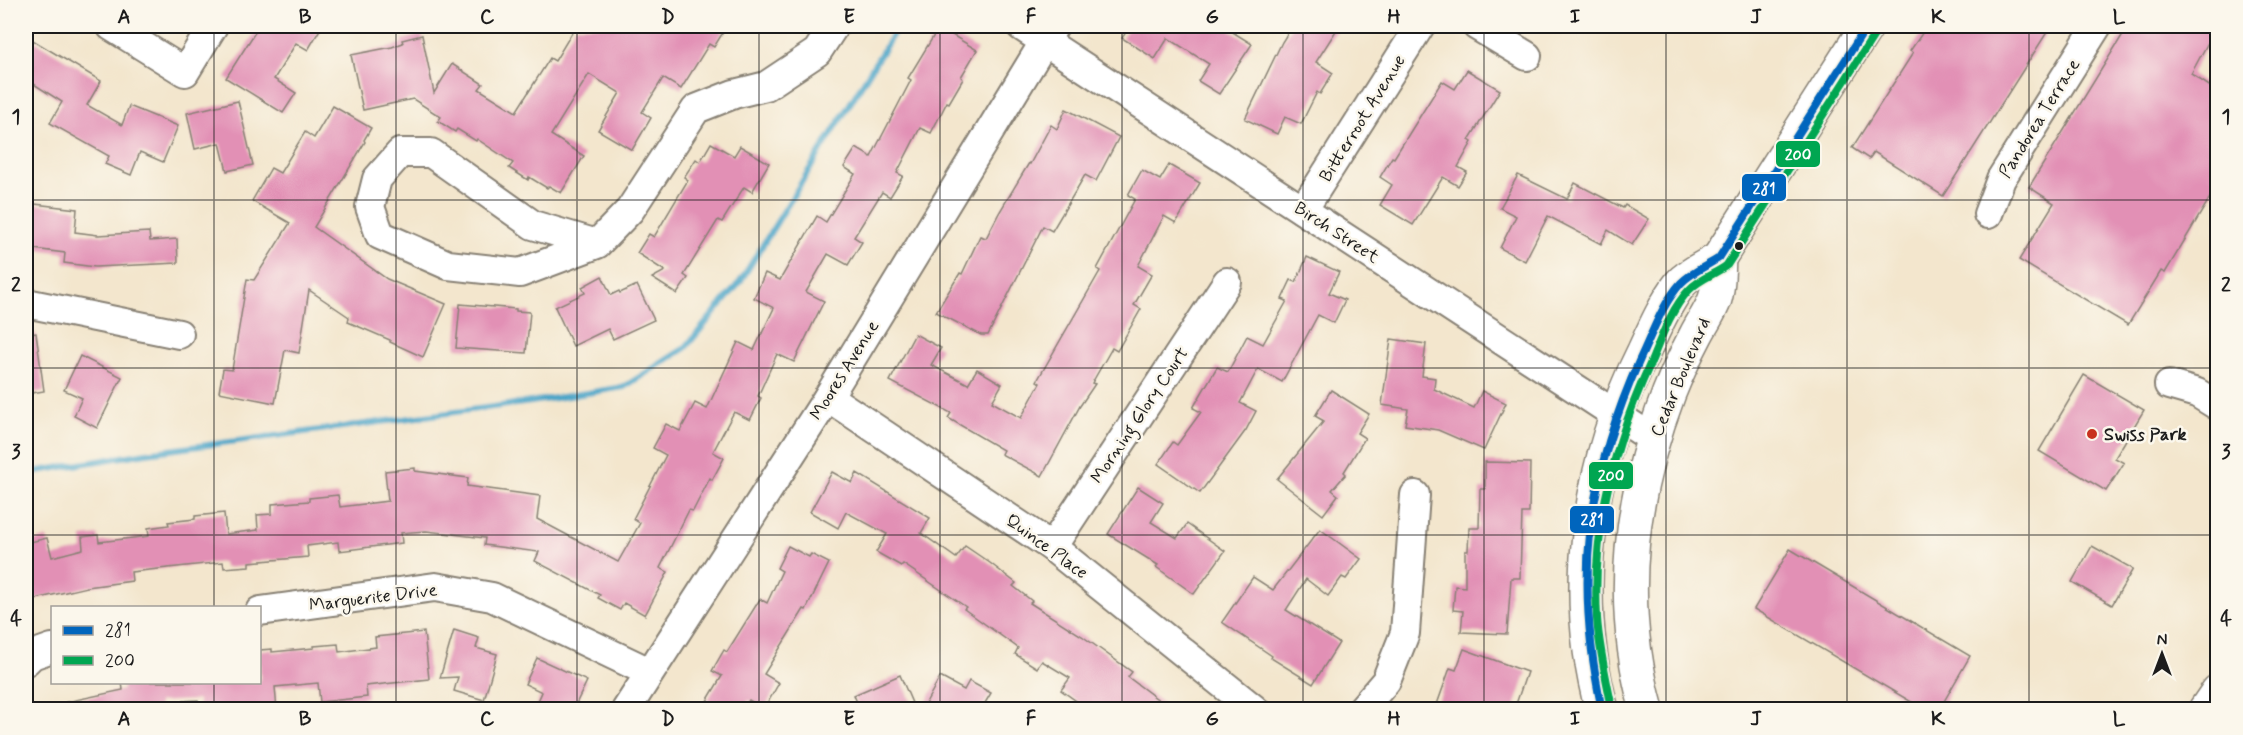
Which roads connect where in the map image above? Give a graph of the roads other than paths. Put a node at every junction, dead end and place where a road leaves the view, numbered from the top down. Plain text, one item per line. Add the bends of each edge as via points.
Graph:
1 (111, 26) edge
2 (213, 26) edge
3 (834, 26) edge
4 (1420, 26) edge
5 (1477, 26) edge
6 (1867, 26) edge
7 (2097, 26) edge
8 (1040, 30) edge
9 (1527, 56) dead end
10 (1303, 210) junction
11 (1988, 214) dead end
12 (597, 244) junction
13 (1719, 258) junction
14 (1227, 282) dead end
15 (26, 303) edge
16 (179, 334) dead end
17 (2169, 385) dead end
18 (828, 397) junction
19 (2217, 406) edge
20 (1616, 414) junction
21 (1653, 438) junction
22 (1415, 495) dead end
23 (1052, 547) junction
24 (261, 611) edge
25 (51, 648) edge
26 (26, 661) edge
27 (649, 672) junction
28 (2217, 691) edge
29 (626, 710) edge
30 (1255, 710) edge
31 (1361, 710) edge
32 (1602, 710) edge
33 (1647, 710) edge
34 (2205, 710) edge

1 - 2 street via 185,72
3 - 12 street via 817,52 766,86 696,109 630,210
4 - 10 street, Bitterroot Avenue
5 - 9 street
6 - 13 main road, Cedar Boulevard
7 - 11 street, Pandorea Terrace via 2001,178
8 - 10 street, Birch Street
8 - 18 street, Moores Avenue
10 - 20 street, Birch Street
12 - 12 street via 533,225 431,153 400,153 377,179 370,207 380,235 448,265 520,273
13 - 20 main road, Cedar Boulevard via 1682,282 1651,337
13 - 21 main road, Cedar Boulevard via 1715,298 1686,354
14 - 23 street, Morning Glory Court
15 - 16 street
17 - 19 street via 2197,393
18 - 23 street, Quince Place
18 - 27 street, Moores Avenue
20 - 21 street, Birch Street
20 - 32 main road, Cedar Boulevard via 1600,466 1587,558 1592,660
21 - 33 main road, Cedar Boulevard via 1634,519 1630,560 1635,652
22 - 31 street via 1405,633 1386,681
23 - 30 street, Quince Place
24 - 27 street, Marguerite Drive via 435,587 492,597
25 - 26 street
27 - 29 street, Moores Avenue
28 - 34 main road

